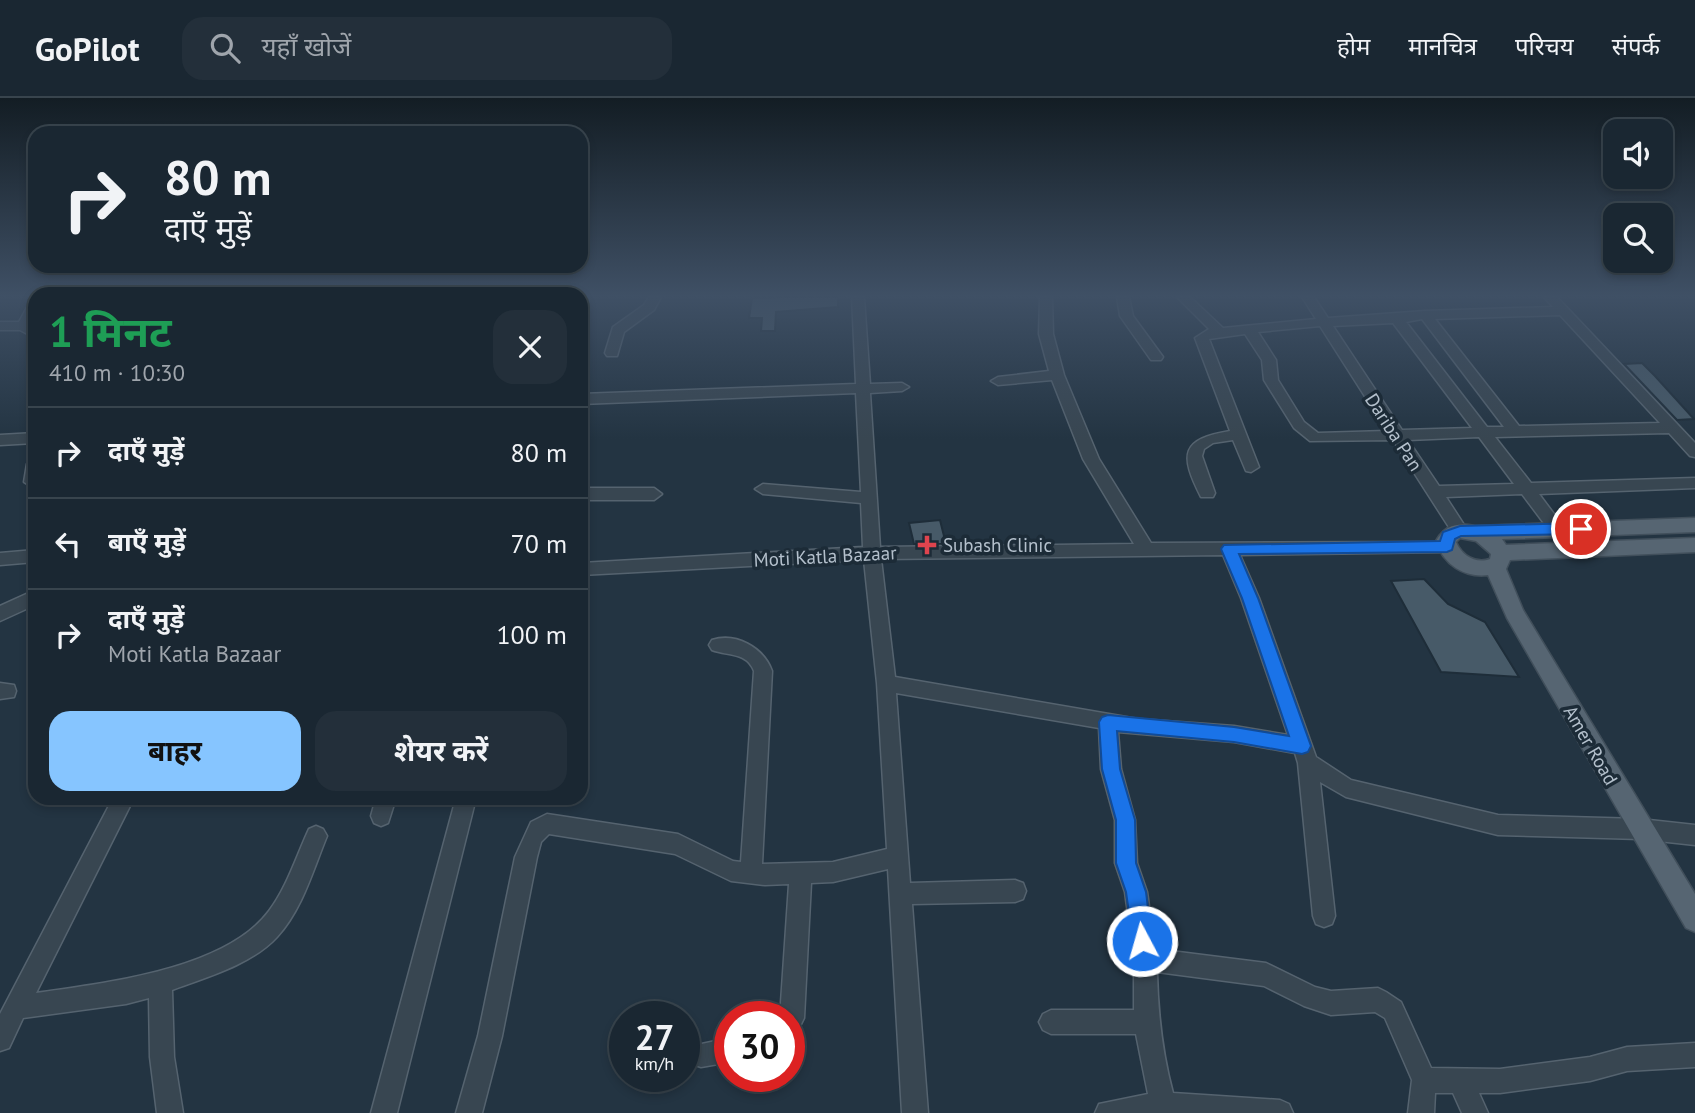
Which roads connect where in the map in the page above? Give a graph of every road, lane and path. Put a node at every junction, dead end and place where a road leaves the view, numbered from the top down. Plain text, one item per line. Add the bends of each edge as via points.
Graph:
1 (614, 344) edge
2 (860, 344) edge
3 (1049, 344) edge
4 (1147, 344) edge
5 (1203, 344) edge
6 (1259, 344) edge
7 (1337, 344) edge
8 (1417, 344) edge
9 (1448, 344) edge
10 (1594, 344) edge
11 (612, 353) dead end
12 (1156, 357) dead end
13 (1057, 375) junction
14 (998, 381) dead end
15 (861, 387) junction
16 (902, 387) dead end
17 (588, 399) edge
18 (1672, 428) junction
19 (1515, 431) junction
20 (1485, 432) junction
21 (1238, 434) junction
22 (1394, 434) junction
23 (28, 438) edge
24 (0, 440) edge
25 (1695, 452) edge
26 (1251, 467) dead end
27 (1695, 483) edge
28 (763, 489) dead end
29 (1528, 490) junction
30 (1434, 492) junction
31 (1207, 493) dead end
32 (588, 494) edge
33 (654, 494) dead end
34 (868, 498) junction
35 (1558, 530) junction
36 (1461, 537) junction
37 (1691, 537) edge
38 (1145, 548) junction
39 (1229, 549) junction
40 (872, 553) junction
41 (28, 557) edge
42 (0, 559) edge
43 (1490, 562) junction
44 (588, 569) edge
45 (28, 600) edge
46 (0, 614) edge
47 (718, 645) dead end
48 (886, 683) junction
49 (1108, 722) junction
50 (1305, 755) junction
51 (120, 805) edge
52 (464, 805) edge
53 (1640, 829) junction
54 (1695, 835) edge
55 (316, 836) dead end
56 (896, 857) junction
57 (801, 873) junction
58 (751, 874) junction
59 (1015, 891) dead end
60 (900, 894) junction
61 (1324, 916) dead end
62 (1695, 919) edge
63 (1145, 959) junction
64 (160, 983) junction
65 (793, 1001) edge
66 (17, 1007) junction
67 (1051, 1022) dead end
68 (1146, 1022) junction
69 (0, 1039) edge
70 (714, 1053) edge
71 (701, 1055) dead end
72 (1695, 1055) edge
73 (1424, 1080) junction
74 (1460, 1081) junction
75 (1163, 1103) junction
76 (170, 1113) edge
77 (384, 1113) edge
78 (469, 1113) edge
79 (915, 1113) edge
80 (1108, 1113) edge
81 (1280, 1113) edge
82 (1421, 1113) edge
83 (1475, 1113) edge

1 - 11 street
2 - 15 street
3 - 13 street
4 - 12 street
5 - 21 street
6 - 22 street via 1270,361 1271,380 1307,433 1315,438
7 - 22 street, Dariba Pan
8 - 20 street
9 - 19 street
10 - 18 street
13 - 14 street
13 - 38 street via 1091,459
15 - 16 street
15 - 17 street
15 - 34 street
18 - 19 street
18 - 25 street
19 - 20 street
20 - 22 street
20 - 29 street
21 - 26 street
21 - 31 street via 1197,446 1194,456
22 - 30 street, Dariba Pan
23 - 24 street
27 - 29 street
28 - 34 street
29 - 30 street
29 - 35 street
30 - 36 street, Dariba Pan
32 - 33 street
34 - 40 street
35 - 36 main road
35 - 37 main road
36 - 39 street, Moti Katla Bazaar
36 - 43 main road via 1492,541
36 - 43 main road via 1455,558
37 - 43 main road
38 - 39 street, Moti Katla Bazaar
38 - 40 street, Moti Katla Bazaar
39 - 50 street
40 - 44 street, Moti Katla Bazaar
40 - 48 street
41 - 42 street
43 - 53 main road, Amer Road via 1514,612
45 - 46 street
47 - 58 street via 746,649 756,656 763,671
48 - 49 street
48 - 56 street
49 - 50 street via 1234,734
49 - 63 street via 1113,783 1125,820 1126,863 1136,892
50 - 53 street via 1346,788 1497,825
50 - 61 street
51 - 66 street
52 - 77 street
53 - 54 street
53 - 62 main road, Amer Road
55 - 64 street via 287,904 260,937
56 - 57 street via 833,872
56 - 60 street
57 - 58 street
57 - 65 street
58 - 78 street via 731,871 678,844 547,824 538,829 526,857 498,999
59 - 60 street
60 - 79 street
63 - 68 street
63 - 73 street via 1266,975 1331,1003 1378,1000 1393,1010
64 - 66 street
64 - 76 street via 162,1057
66 - 69 street
67 - 68 street
68 - 75 street
70 - 71 street
72 - 74 street via 1627,1059 1590,1069 1500,1081
73 - 74 street
73 - 82 street
74 - 83 street
75 - 80 street
75 - 81 street

